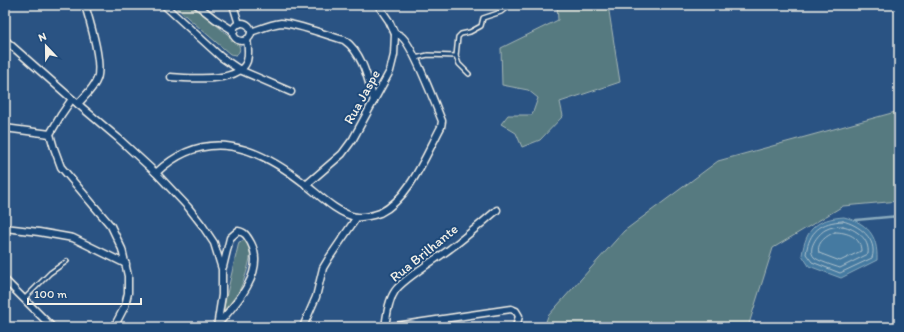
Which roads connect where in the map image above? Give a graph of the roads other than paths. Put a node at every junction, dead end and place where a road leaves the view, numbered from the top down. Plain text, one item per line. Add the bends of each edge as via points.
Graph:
1 (85, 5) edge
2 (164, 5) edge
3 (197, 5) edge
4 (233, 5) edge
5 (378, 5) edge
6 (510, 5) edge
7 (239, 24) junction
8 (234, 31) junction
9 (251, 32) junction
10 (395, 34) junction
11 (247, 39) junction
12 (5, 40) edge
13 (456, 56) junction
14 (415, 58) junction
15 (240, 70) junction
16 (469, 74) dead end
17 (171, 77) dead end
18 (291, 92) dead end
19 (72, 100) junction
20 (374, 101) junction
21 (78, 104) junction
22 (5, 128) edge
23 (50, 134) junction
24 (156, 173) junction
25 (306, 185) junction
26 (497, 210) dead end
27 (357, 217) junction
28 (5, 228) edge
29 (67, 261) dead end
30 (126, 264) junction
31 (222, 269) junction
32 (5, 280) edge
33 (24, 299) junction
34 (218, 326) edge
35 (52, 327) edge
36 (114, 327) edge
37 (303, 327) edge
38 (385, 327) edge
39 (389, 327) edge
40 (516, 327) edge

1 - 21 street via 95,46 98,72 97,80
2 - 15 street via 221,57
3 - 8 street
4 - 7 street
5 - 10 street
6 - 13 lane via 501,12 483,18 481,26 460,34
7 - 8 street
7 - 9 street via 247,24
8 - 11 street via 239,40
9 - 11 street
9 - 20 street via 281,23 344,40 357,52
10 - 14 street via 406,42
10 - 20 street, Rua Jaspe via 390,71
11 - 15 street via 247,62
12 - 19 street
13 - 14 lane via 428,55
13 - 16 lane via 459,64
14 - 27 street via 442,121 441,128 404,192 394,203 379,213
15 - 17 street via 230,76 216,78
15 - 18 street
19 - 21 street
19 - 23 street
20 - 25 street, Rua Jaspe via 342,154
21 - 24 street
22 - 23 street
23 - 30 street via 61,167 111,226
24 - 25 street via 168,162 198,148 234,146 260,156
24 - 31 street via 202,225 214,243
25 - 27 street via 333,206
26 - 38 street, Rua Brilhante via 396,290 387,312
27 - 37 street via 323,268 316,297
28 - 30 street via 73,238
29 - 33 lane via 50,273
30 - 36 street via 128,293 125,306
31 - 34 street
31 - 34 street via 230,238 238,232 243,232 255,254 254,266 245,292
32 - 33 street
33 - 35 street
39 - 40 street via 511,309 516,311 518,316

